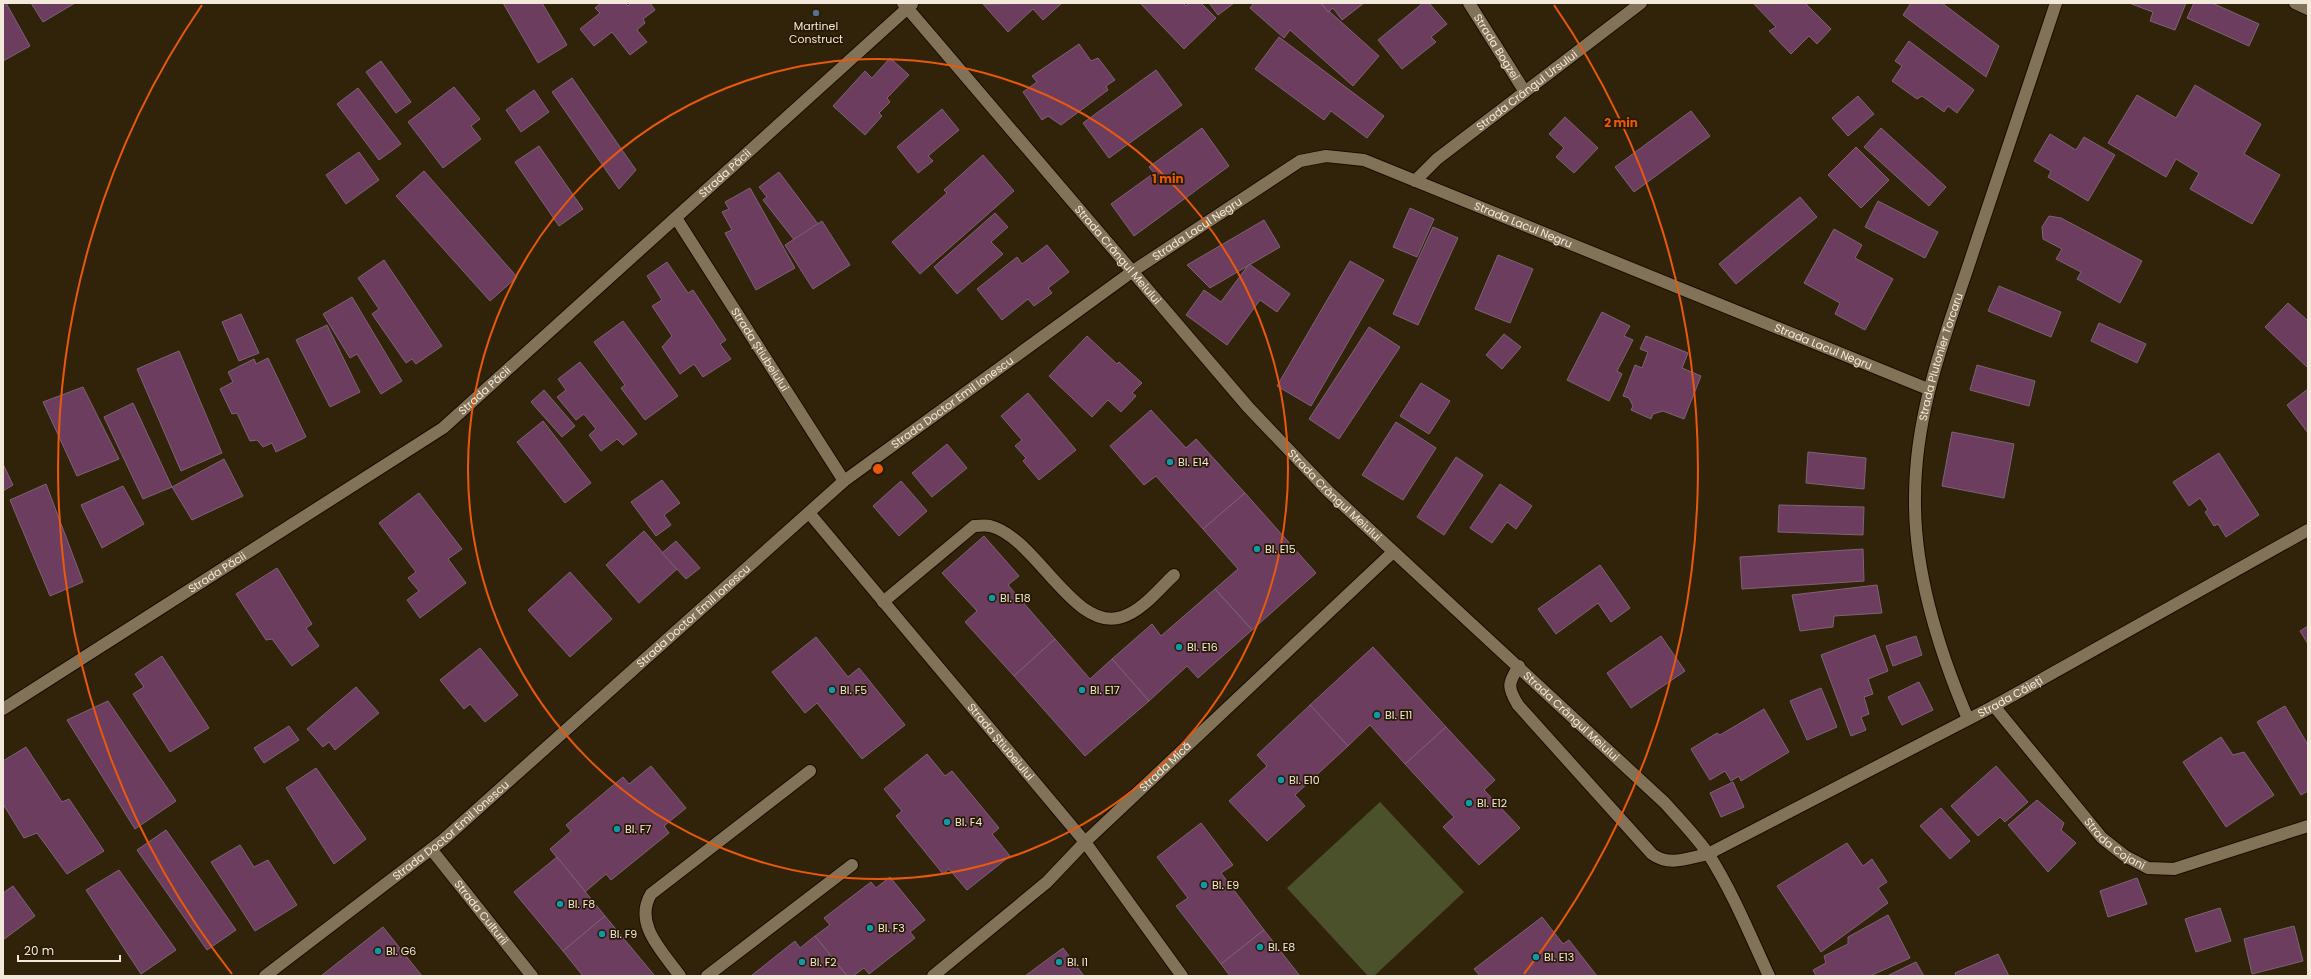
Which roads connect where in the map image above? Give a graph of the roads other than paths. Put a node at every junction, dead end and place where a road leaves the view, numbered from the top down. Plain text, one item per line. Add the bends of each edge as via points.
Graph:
1 (1469, 3) edge
2 (1641, 3) edge
3 (2056, 3) edge
4 (2295, 3) edge
5 (908, 5) edge
6 (2308, 9) edge
7 (1525, 92) junction
8 (1415, 181) junction
9 (676, 218) junction
10 (1133, 271) junction
11 (1928, 389) junction
12 (844, 481) junction
13 (810, 514) junction
14 (2308, 530) edge
15 (1393, 552) junction
16 (1174, 575) dead end
17 (883, 602) junction
18 (1519, 666) junction
19 (1994, 706) junction
20 (3, 709) edge
21 (1968, 719) junction
22 (810, 771) dead end
23 (2308, 826) edge
24 (1085, 842) junction
25 (431, 850) junction
26 (1708, 854) junction
27 (852, 865) dead end
28 (265, 976) edge
29 (532, 976) edge
30 (680, 976) edge
31 (707, 976) edge
32 (933, 976) edge
33 (1182, 976) edge
34 (1769, 976) edge

1 - 7 street, Strada Bogzei
2 - 7 street, Strada Crângul Ursului
3 - 11 street, Strada Plutonier Torcaru
4 - 6 street
5 - 9 street, Strada Păcii
5 - 10 street, Strada Crângul Meiului
7 - 8 street, Strada Crângul Ursului via 1437,159
8 - 10 street, Strada Lacul Negru via 1364,160 1326,156 1300,161
8 - 11 street, Strada Lacul Negru
9 - 12 street, Strada Știubeiului
9 - 20 street, Strada Păcii via 443,428
10 - 12 street, Strada Doctor Emil Ionescu
10 - 15 street, Strada Crângul Meiului via 1248,407 1328,491
11 - 21 street, Strada Plutonier Torcaru via 1916,456 1918,551 1942,646 1955,689
12 - 13 street, Strada Doctor Emil Ionescu
13 - 17 street, Strada Știubeiului
13 - 25 street, Strada Doctor Emil Ionescu
14 - 19 street, Strada Căieți
15 - 18 street, Strada Crângul Meiului
15 - 24 street, Strada Mică
16 - 17 street via 1141,606 1123,617 1107,620 1088,613 1018,541 989,526 974,526
17 - 24 street, Strada Știubeiului
18 - 26 street, Strada Crângul Meiului via 1665,803
18 - 26 street, Strada Căieți via 1509,684 1518,705 1652,854 1670,862
19 - 21 street, Strada Căieți
19 - 23 street, Strada Cojani via 2102,838 2125,856 2148,868 2174,869
21 - 26 street, Strada Căieți
22 - 30 street via 651,894 644,909 646,925
24 - 32 street, Strada Mică via 1047,882
24 - 33 street, Strada Știubeiului
25 - 28 street, Strada Doctor Emil Ionescu
25 - 29 street, Strada Culturii
26 - 34 street, Strada Crângul Meiului via 1727,886
27 - 31 street

